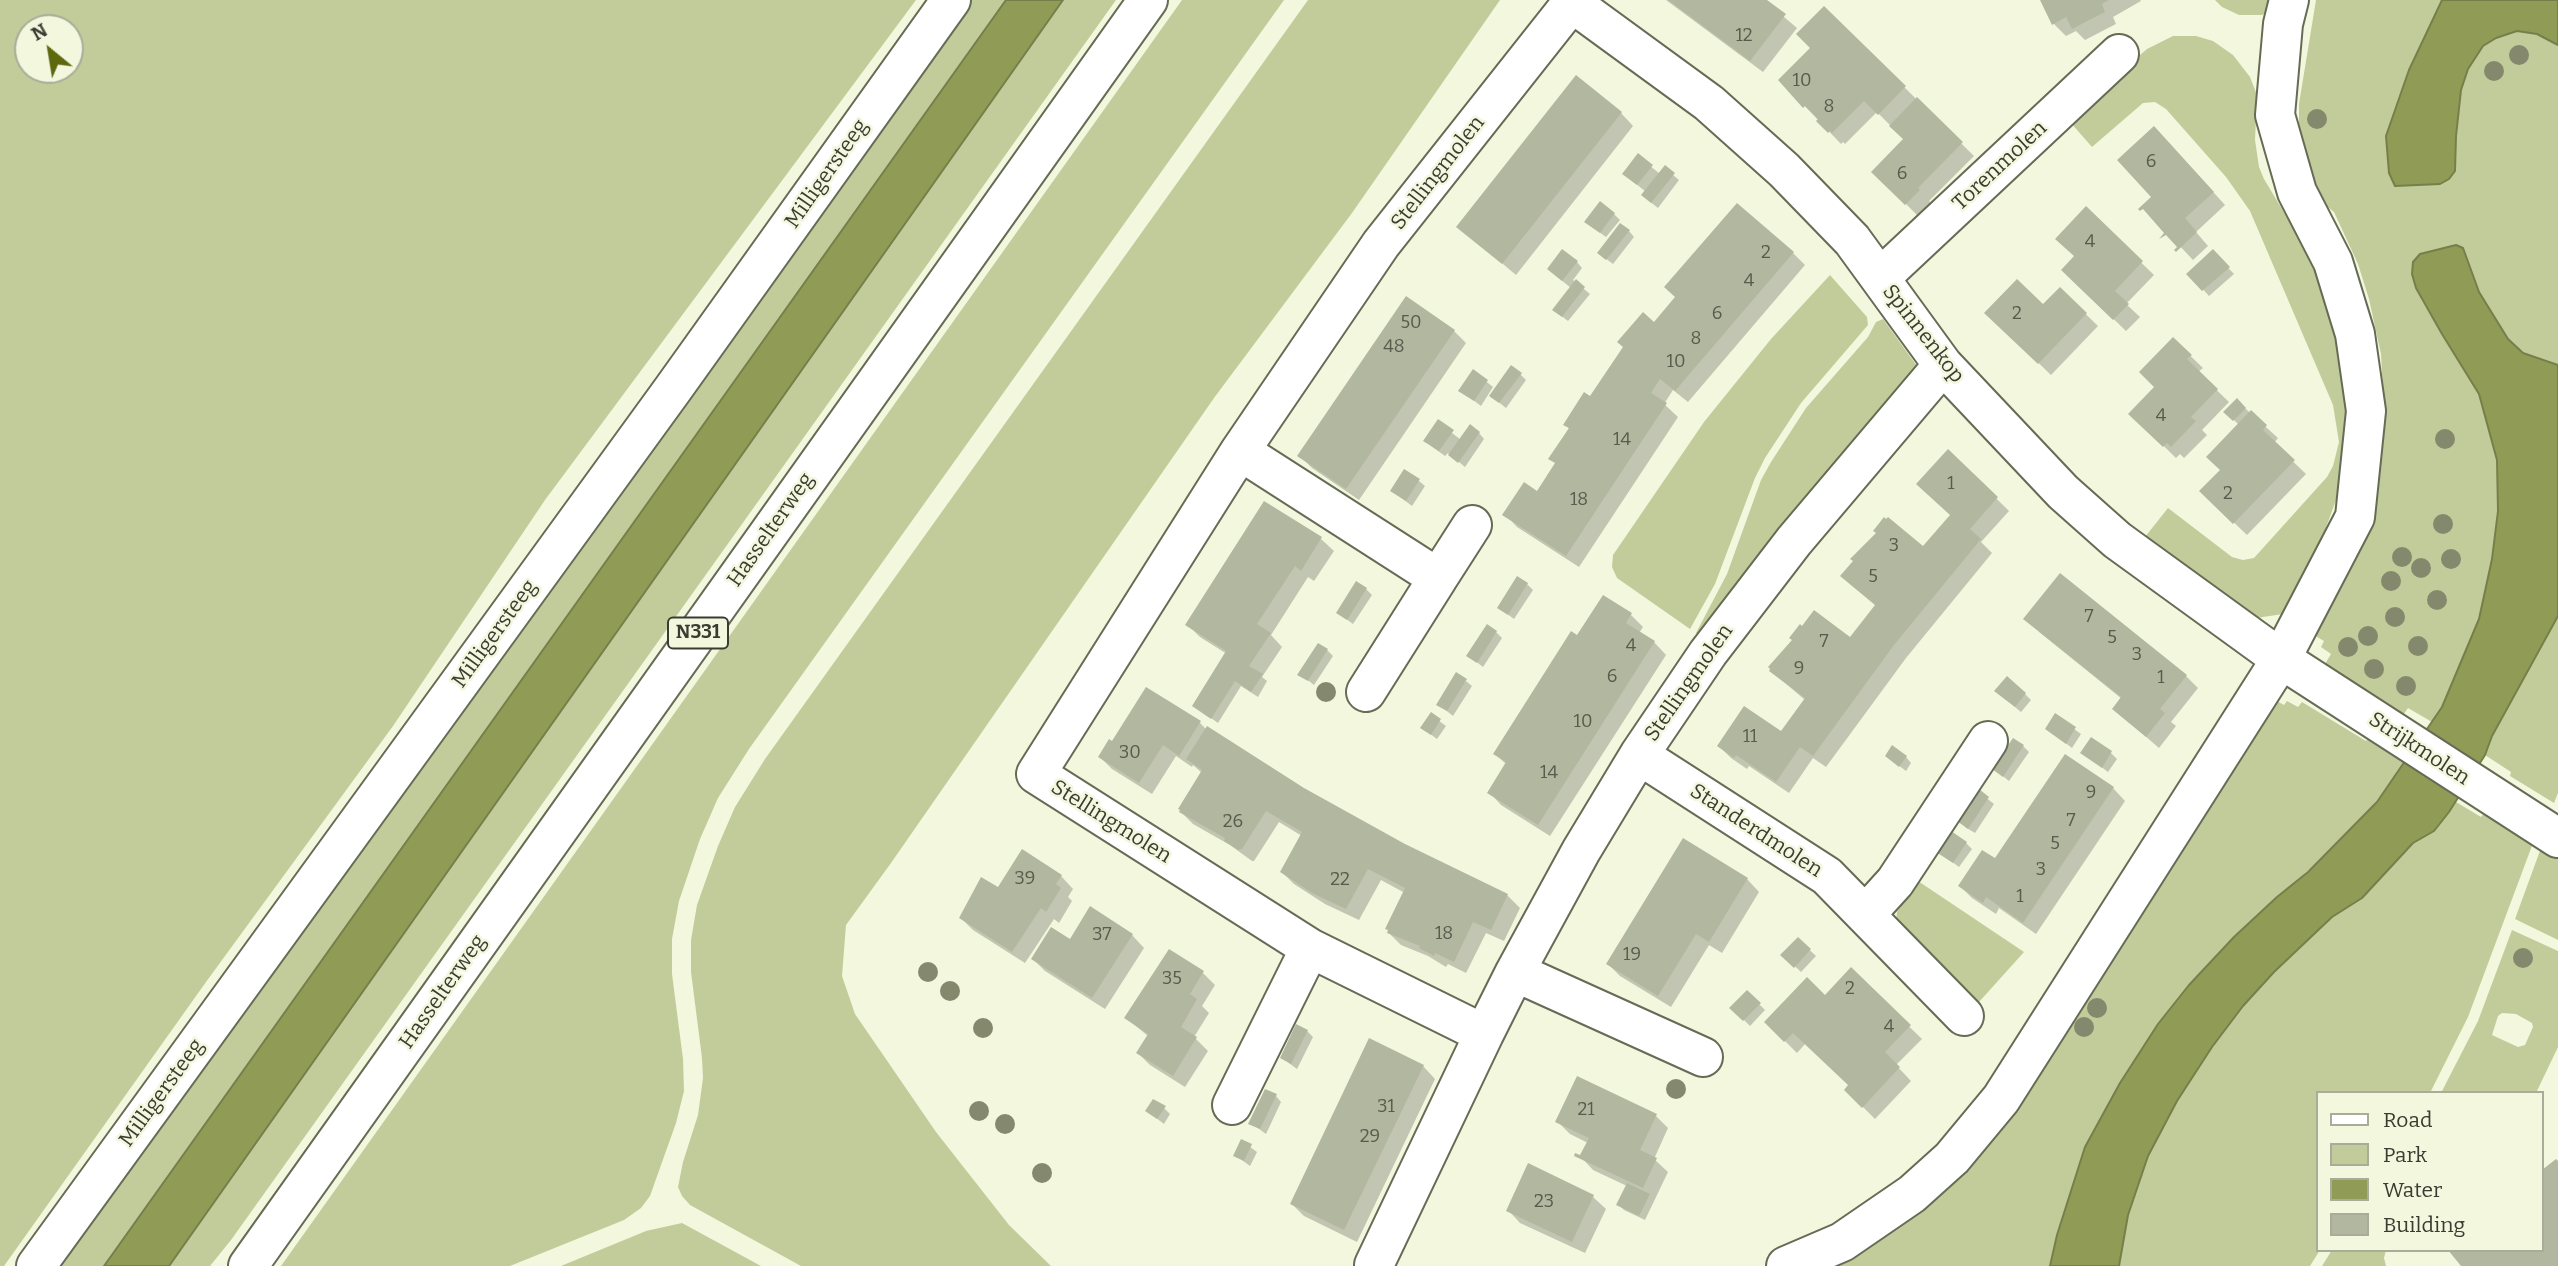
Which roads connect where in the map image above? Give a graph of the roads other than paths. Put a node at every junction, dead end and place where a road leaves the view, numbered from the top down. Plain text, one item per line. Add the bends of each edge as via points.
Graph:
1 (950, 0) edge
2 (1149, 0) edge
3 (2289, 0) edge
4 (1573, 1) edge
5 (2119, 54) dead end
6 (1880, 278) junction
7 (1943, 365) junction
8 (1240, 452) junction
9 (1472, 525) dead end
10 (1438, 578) junction
11 (2281, 659) junction
12 (1366, 692) dead end
13 (1988, 741) dead end
14 (1639, 755) junction
15 (2558, 838) edge
16 (1865, 915) junction
17 (1310, 948) junction
18 (1515, 971) junction
19 (1964, 1016) dead end
20 (1485, 1034) junction
21 (1703, 1058) dead end
22 (1232, 1105) dead end
23 (36, 1266) edge
24 (248, 1266) edge
25 (1374, 1266) edge
26 (1393, 1266) edge
27 (1786, 1266) edge

1 - 23 street, Milligersteeg
2 - 24 street, Hasselterweg / N331
3 - 11 street via 2275,115 2297,192 2333,262 2355,334 2367,411 2355,517
4 - 6 street, Spinnenkop via 1709,103 1784,170 1852,240
4 - 8 street, Stellingmolen via 1381,244
5 - 6 street, Torenmolen
6 - 7 street, Spinnenkop
7 - 11 street, Spinnenkop via 2096,521
7 - 14 street, Stellingmolen via 1794,541 1708,653
8 - 10 street
8 - 17 street, Stellingmolen via 1036,774
9 - 10 street
10 - 12 street
11 - 15 street, Strijkmolen
11 - 27 street via 2001,1099 1952,1158 1912,1194 1842,1242
13 - 16 street via 1895,882
14 - 16 street, Standerdmolen via 1827,876
14 - 18 street, Stellingmolen
16 - 19 street, Standerdmolen
17 - 20 street, Stellingmolen
17 - 22 street
18 - 20 street, Stellingmolen
18 - 21 street
20 - 25 street, Stellingmolen
25 - 26 street

